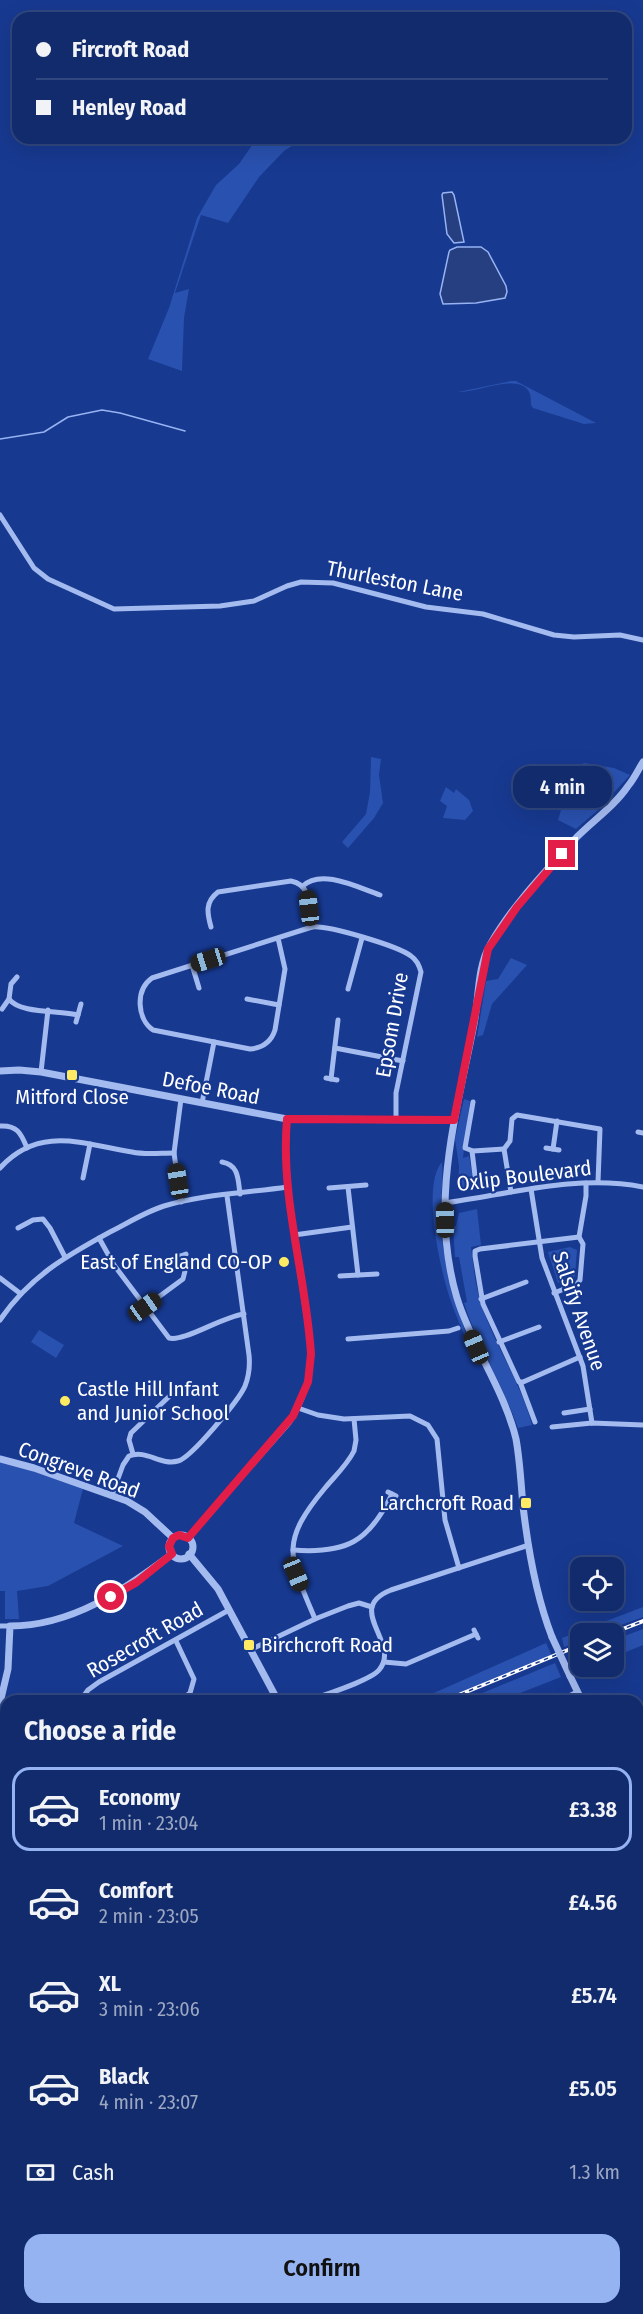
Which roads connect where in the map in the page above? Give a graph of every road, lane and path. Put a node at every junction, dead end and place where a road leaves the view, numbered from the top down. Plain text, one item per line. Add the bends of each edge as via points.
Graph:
1 (0, 515) edge
2 (643, 640) edge
3 (643, 762) edge
4 (303, 886) junction
5 (376, 886) dead end
6 (208, 919) junction
7 (201, 921) dead end
8 (211, 927) dead end
9 (312, 927) junction
10 (278, 938) junction
11 (362, 938) junction
12 (192, 965) junction
13 (17, 977) dead end
14 (198, 988) dead end
15 (348, 989) dead end
16 (9, 999) junction
17 (247, 999) dead end
18 (81, 1004) dead end
19 (279, 1005) junction
20 (2, 1009) dead end
21 (48, 1010) junction
22 (78, 1015) junction
23 (338, 1020) dead end
24 (76, 1022) dead end
25 (214, 1042) junction
26 (335, 1048) junction
27 (403, 1061) junction
28 (0, 1071) edge
29 (41, 1072) junction
30 (331, 1079) dead end
31 (181, 1099) junction
32 (472, 1102) dead end
33 (202, 1103) junction
34 (396, 1118) junction
35 (287, 1119) junction
36 (454, 1120) junction
37 (557, 1121) junction
38 (0, 1126) edge
39 (90, 1144) junction
40 (27, 1148) junction
41 (546, 1148) dead end
42 (504, 1149) junction
43 (472, 1151) junction
44 (174, 1153) junction
45 (222, 1162) dead end
46 (0, 1168) edge
47 (82, 1178) dead end
48 (598, 1182) junction
49 (586, 1183) junction
50 (476, 1184) dead end
51 (366, 1185) dead end
52 (287, 1187) junction
53 (348, 1187) junction
54 (643, 1187) edge
55 (329, 1188) dead end
56 (531, 1189) junction
57 (511, 1192) junction
58 (240, 1194) junction
59 (227, 1196) junction
60 (181, 1202) junction
61 (445, 1203) junction
62 (352, 1227) junction
63 (18, 1228) dead end
64 (294, 1235) junction
65 (579, 1237) junction
66 (99, 1238) junction
67 (538, 1240) junction
68 (181, 1256) dead end
69 (65, 1257) junction
70 (377, 1274) dead end
71 (358, 1275) junction
72 (340, 1276) dead end
73 (0, 1278) edge
74 (526, 1282) dead end
75 (554, 1293) junction
76 (21, 1294) junction
77 (482, 1299) junction
78 (145, 1307) junction
79 (244, 1314) junction
80 (0, 1320) edge
81 (539, 1327) dead end
82 (458, 1328) dead end
83 (348, 1339) dead end
84 (499, 1342) junction
85 (580, 1357) junction
86 (520, 1382) junction
87 (178, 1388) dead end
88 (298, 1408) junction
89 (590, 1409) junction
90 (564, 1413) dead end
91 (354, 1419) junction
92 (535, 1422) dead end
93 (592, 1423) junction
94 (643, 1425) edge
95 (552, 1427) dead end
96 (133, 1454) junction
97 (0, 1459) edge
98 (392, 1494) dead end
99 (112, 1495) junction
100 (173, 1538) junction
101 (188, 1538) junction
102 (529, 1545) junction
103 (293, 1550) junction
104 (172, 1554) junction
105 (189, 1554) junction
106 (459, 1568) junction
107 (372, 1607) junction
108 (229, 1610) junction
109 (315, 1618) junction
110 (0, 1626) edge
111 (10, 1626) junction
112 (476, 1634) dead end
113 (176, 1641) junction
114 (252, 1649) junction
115 (384, 1662) junction
116 (577, 1692) junction
117 (2, 1695) edge
118 (86, 1695) edge
119 (187, 1695) edge
120 (275, 1695) edge
121 (323, 1695) edge
122 (571, 1695) edge
123 (579, 1695) edge

1 - 2 street, Thurleston Lane via 34,568 48,579 114,609 228,605 254,601 301,582 333,583 426,607 483,614 554,635 620,635
3 - 36 street via 628,788 575,839 491,943 484,961
4 - 5 street via 321,877 377,894
4 - 6 street via 291,881 224,890 209,901
4 - 9 street
6 - 7 street
6 - 8 street
9 - 10 street, Epsom Drive
9 - 11 street, Epsom Drive via 328,927
10 - 12 street, Epsom Drive
10 - 19 street via 285,964
11 - 15 street
11 - 27 street, Epsom Drive via 408,954 420,967
12 - 14 street
12 - 25 street, Epsom Drive via 145,984 141,992 142,1017 153,1030
13 - 16 street via 8,983
16 - 20 street
16 - 21 street via 25,1008
17 - 19 street
18 - 22 street
19 - 25 street via 274,1034 262,1047 250,1049
21 - 22 street
21 - 29 street
22 - 24 street
23 - 26 street
25 - 33 street
26 - 27 street
26 - 30 street
27 - 34 street, Epsom Drive via 396,1093
28 - 29 street, Defoe Road
29 - 31 street, Defoe Road
31 - 33 street, Defoe Road
31 - 44 street
32 - 43 street via 465,1145
33 - 35 street, Defoe Road
34 - 35 street, Defoe Road
34 - 36 street, Defoe Road
35 - 52 street
36 - 61 street
37 - 41 street via 556,1149
37 - 42 street via 515,1116 510,1141
37 - 48 street via 601,1130
38 - 40 street via 16,1128
39 - 40 street via 53,1140
39 - 44 street via 133,1153
39 - 47 street
40 - 46 street
42 - 43 street
42 - 57 street
43 - 50 street
44 - 60 street
45 - 58 street via 236,1169
48 - 49 street, Oxlip Boulevard
48 - 54 street, Oxlip Boulevard
49 - 56 street, Oxlip Boulevard
49 - 65 street
51 - 53 street
52 - 58 street
52 - 64 street
53 - 55 street
53 - 62 street
56 - 57 street, Oxlip Boulevard
56 - 67 street, Salsify Avenue
57 - 61 street, Oxlip Boulevard
58 - 59 street
59 - 60 street
59 - 79 street
60 - 66 street via 150,1211
61 - 102 street via 448,1254 458,1302 513,1427
62 - 64 street
62 - 71 street
63 - 69 street via 43,1219
64 - 88 street via 311,1354 308,1382
65 - 67 street
65 - 75 street via 583,1242 580,1282
66 - 69 street
66 - 78 street
67 - 75 street, Salsify Avenue
67 - 77 street via 476,1251
68 - 78 street via 183,1279
69 - 76 street
70 - 71 street
71 - 72 street
73 - 76 street
74 - 77 street
75 - 85 street, Salsify Avenue
76 - 80 street
77 - 84 street
78 - 79 street via 165,1335 176,1340
79 - 96 street via 249,1364 245,1386 236,1401 183,1460 169,1462
81 - 84 street
82 - 83 street
84 - 86 street
85 - 86 street
85 - 89 street, Salsify Avenue
86 - 92 street
87 - 96 street via 131,1433
88 - 91 street via 318,1415
88 - 101 street via 281,1433
89 - 90 street
89 - 93 street, Salsify Avenue
91 - 103 street via 354,1451 302,1518
91 - 106 street via 410,1416 432,1430 445,1520
93 - 94 street
93 - 95 street
96 - 99 street via 124,1461
97 - 99 street, Congreve Road
98 - 103 street via 376,1523 351,1543 329,1550
99 - 100 street, Congreve Road via 139,1507
100 - 101 street
100 - 104 street via 169,1546
101 - 105 street via 192,1546
102 - 106 street
102 - 116 street, bridge via 552,1637
103 - 109 street via 296,1574
104 - 105 street via 181,1558
104 - 111 street via 111,1597 49,1623
105 - 108 street via 214,1583
106 - 107 street via 386,1593
107 - 109 street via 354,1604
107 - 115 street via 385,1650
108 - 113 street, Rosecroft Road
108 - 114 street
109 - 114 street
110 - 111 street
111 - 117 street via 8,1670
112 - 115 street via 406,1664
113 - 118 street, Rosecroft Road via 99,1682
113 - 119 street via 194,1679
114 - 120 street
115 - 121 street via 370,1677
116 - 122 street
116 - 123 street

